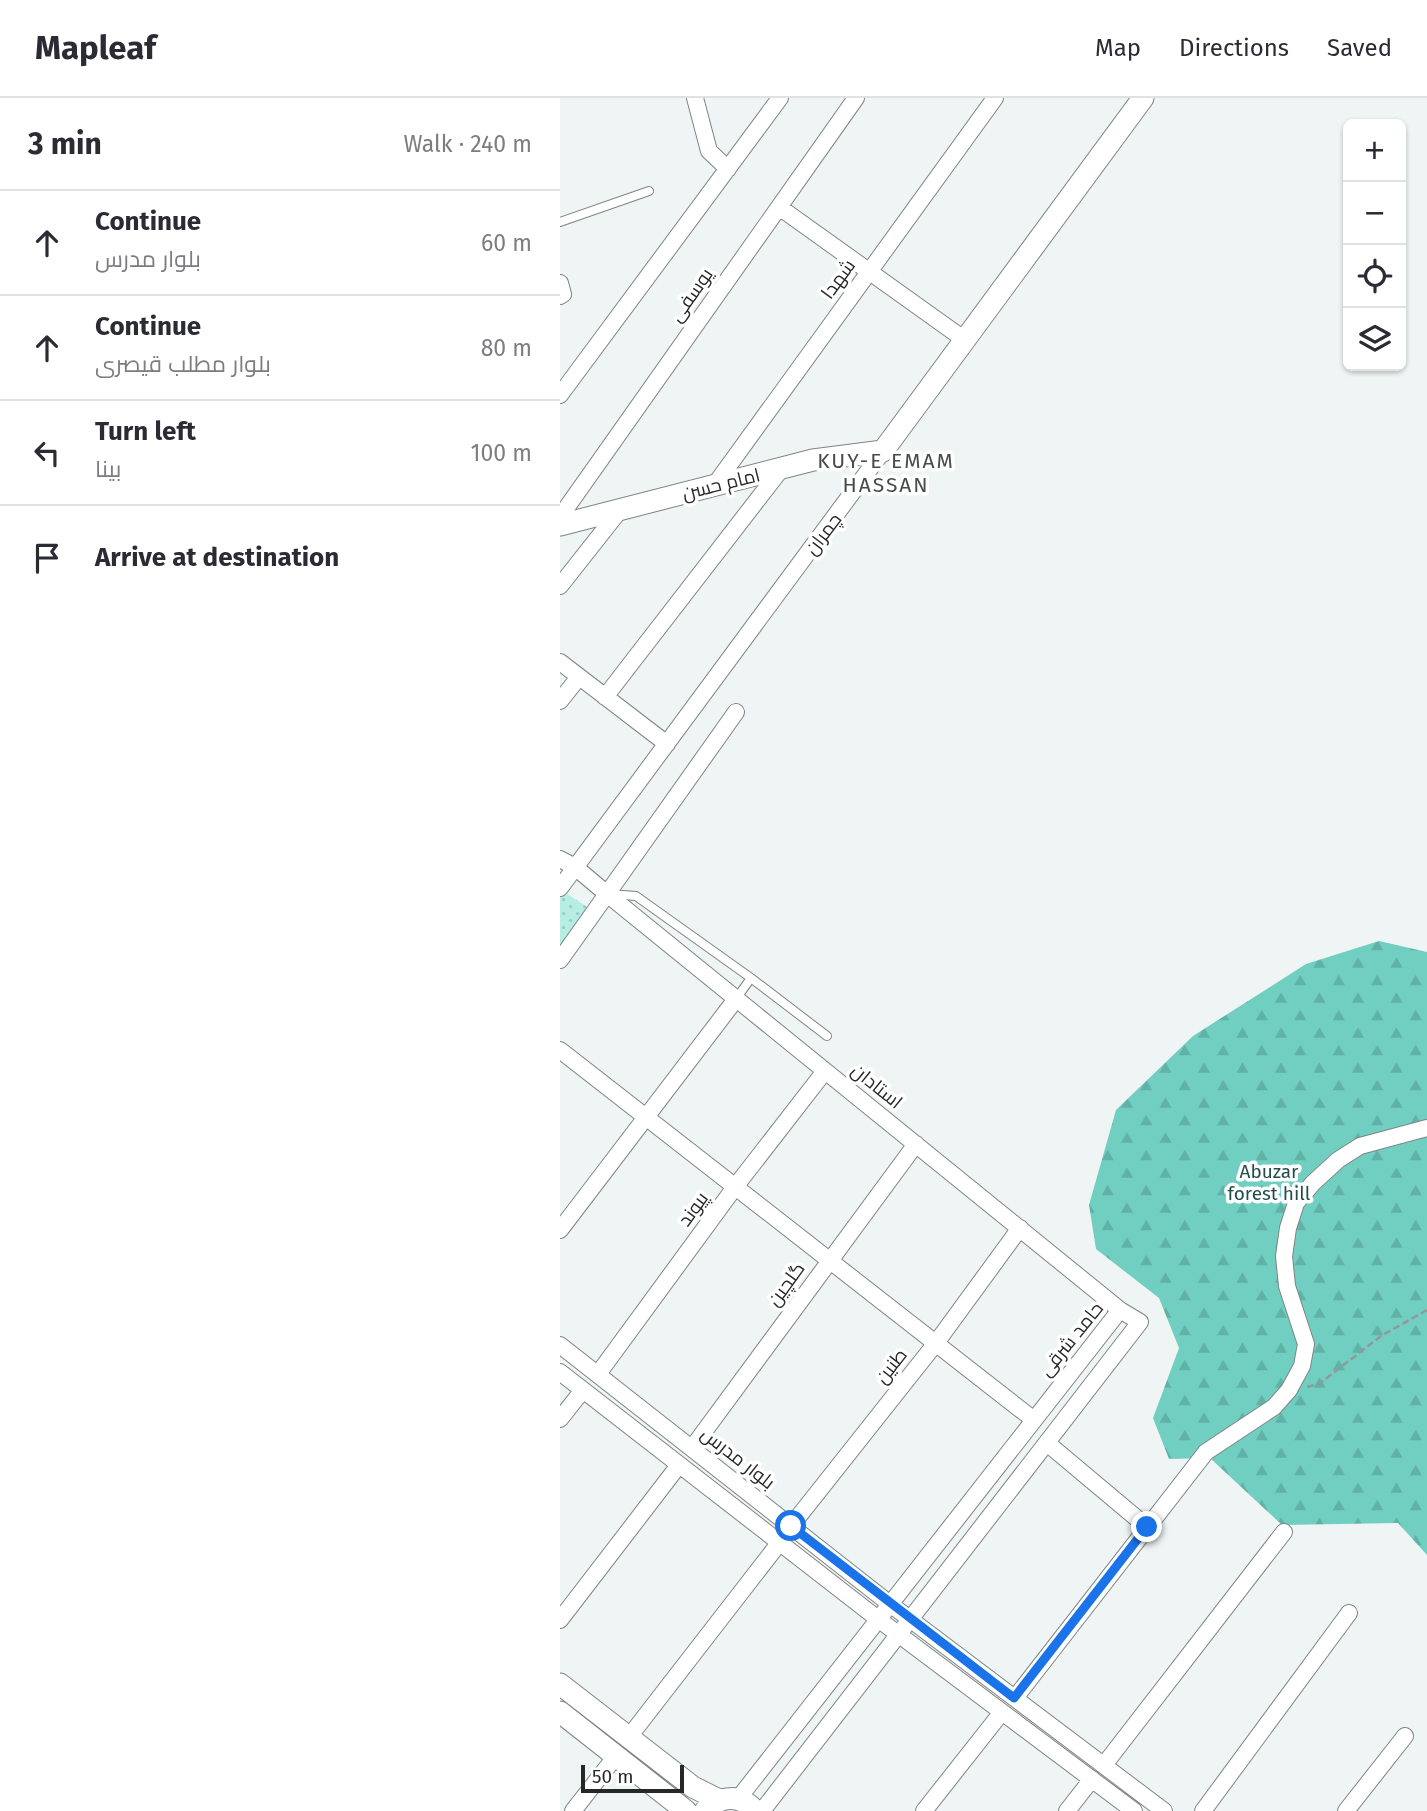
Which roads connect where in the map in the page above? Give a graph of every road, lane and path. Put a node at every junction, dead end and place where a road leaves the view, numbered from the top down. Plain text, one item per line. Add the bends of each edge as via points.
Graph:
1 (695, 98) edge
2 (856, 98) edge
3 (995, 98) edge
4 (1143, 98) edge
5 (774, 101) edge
6 (728, 169) junction
7 (649, 191) dead end
8 (779, 207) junction
9 (560, 222) edge
10 (870, 271) junction
11 (965, 340) junction
12 (560, 395) edge
13 (883, 451) junction
14 (782, 468) junction
15 (714, 486) junction
16 (621, 510) junction
17 (560, 517) edge
18 (560, 525) edge
19 (560, 586) edge
20 (560, 662) edge
21 (579, 677) junction
22 (605, 696) junction
23 (560, 701) edge
24 (736, 712) dead end
25 (667, 744) junction
26 (560, 859) edge
27 (576, 867) junction
28 (560, 888) edge
29 (607, 894) junction
30 (560, 960) edge
31 (751, 978) junction
32 (736, 999) junction
33 (827, 1035) dead end
34 (560, 1050) edge
35 (825, 1071) junction
36 (645, 1116) junction
37 (1427, 1128) edge
38 (916, 1144) junction
39 (735, 1187) junction
40 (1020, 1228) junction
41 (560, 1230) edge
42 (829, 1260) junction
43 (1120, 1310) junction
44 (1427, 1310) edge
45 (936, 1343) junction
46 (560, 1345) edge
47 (560, 1372) edge
48 (598, 1374) junction
49 (583, 1390) junction
50 (1287, 1392) junction
51 (560, 1419) edge
52 (1034, 1420) junction
53 (1047, 1443) junction
54 (692, 1448) junction
55 (679, 1465) junction
56 (791, 1526) junction
57 (1147, 1527) junction
58 (1284, 1532) dead end
59 (780, 1542) junction
60 (890, 1604) junction
61 (1349, 1613) dead end
62 (560, 1619) edge
63 (878, 1619) junction
64 (910, 1619) junction
65 (899, 1634) junction
66 (560, 1684) edge
67 (1014, 1698) junction
68 (560, 1712) edge
69 (1002, 1712) junction
70 (1405, 1736) dead end
71 (629, 1737) junction
72 (616, 1756) junction
73 (1104, 1765) junction
74 (1092, 1779) junction
75 (720, 1803) edge
76 (573, 1811) edge
77 (686, 1811) edge
78 (755, 1811) edge
79 (762, 1811) edge
80 (924, 1811) edge
81 (1067, 1811) edge
82 (1134, 1811) edge
83 (1164, 1811) edge
84 (1203, 1811) edge
85 (1346, 1811) edge

1 - 6 street via 709,151
2 - 8 street, یوسفی
3 - 10 street, شهدا
4 - 11 street, چمران
5 - 6 street
6 - 12 street
7 - 9 lane
8 - 10 street
8 - 17 street, یوسفی
10 - 11 street
10 - 15 street, شهدا
11 - 13 street, چمران
13 - 14 street, امام حسن
13 - 25 street, چمران
14 - 15 street, امام حسن
14 - 22 street
15 - 16 street, امام حسن
16 - 18 street, امام حسن
16 - 19 street
20 - 21 street
21 - 22 street
21 - 23 street
22 - 25 street
24 - 29 street
25 - 27 street, چمران
26 - 27 street
27 - 28 street, چمران
27 - 29 street
29 - 30 street
29 - 31 lane via 636,896
29 - 32 street, استادان
31 - 32 lane
31 - 33 lane
32 - 35 street, استادان
32 - 36 street
34 - 36 street
35 - 38 street, استادان
35 - 39 street, پیوند
36 - 39 street
36 - 41 street
37 - 50 street via 1360,1146 1338,1160 1296,1203 1284,1256 1286,1286 1306,1344 1302,1366
38 - 40 street, استادان
38 - 42 street, گلچین
39 - 42 street
39 - 48 street, پیوند
40 - 43 street, استادان
40 - 45 street, طنین
42 - 45 street
42 - 54 street, گلچین
43 - 52 street, حامد شرقی
43 - 53 street, حامد شرقی via 1140,1322
44 - 50 path via 1381,1336 1319,1384
45 - 52 street
45 - 56 street, طنین
46 - 48 street, بلوار مدرس
47 - 49 street
48 - 54 street, بلوار مدرس
49 - 51 street
49 - 55 street
50 - 57 street via 1274,1408 1206,1452
52 - 60 street, حامد شرقی
53 - 57 street
53 - 64 street, حامد شرقی
54 - 56 street, بلوار مدرس
55 - 59 street
55 - 62 street
56 - 60 street, بلوار مدرس
57 - 67 street
58 - 73 street
59 - 63 street
59 - 71 street
60 - 63 street, حامد شرقی
60 - 64 street, بلوار مدرس
61 - 84 street
63 - 65 street
63 - 75 street, حامد شرقی
64 - 65 street, حامد شرقی
64 - 67 street, بلوار مدرس
65 - 69 street
65 - 79 street, حامد شرقی
66 - 71 street
67 - 73 street, بلوار مدرس
68 - 72 street
69 - 74 street
69 - 80 street
70 - 85 street
71 - 75 street
72 - 76 street
72 - 77 street
73 - 83 street, بلوار مدرس
74 - 81 street
74 - 82 street
75 - 78 street via 746,1802

